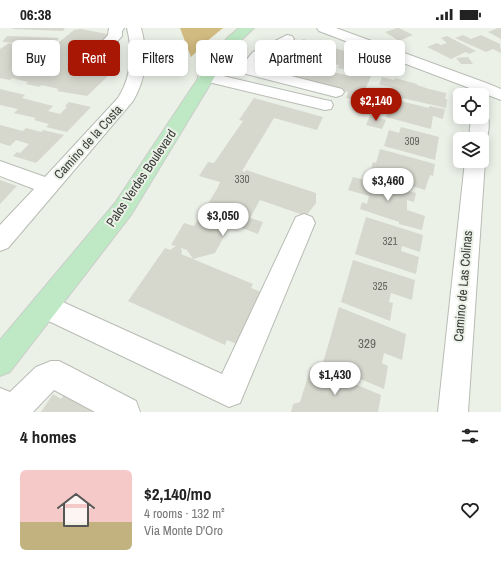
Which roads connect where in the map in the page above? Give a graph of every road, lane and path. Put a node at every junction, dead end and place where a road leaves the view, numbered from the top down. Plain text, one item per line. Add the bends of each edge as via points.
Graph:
1 (117, 28) edge
2 (134, 28) edge
3 (247, 28) edge
4 (324, 28) edge
5 (287, 39) dead end
6 (111, 40) edge
7 (233, 40) edge
8 (247, 69) edge
9 (247, 70) edge
10 (207, 76) edge
11 (233, 76) edge
12 (471, 88) edge
13 (501, 91) edge
14 (336, 92) dead end
15 (489, 92) edge
16 (325, 105) dead end
17 (0, 168) edge
18 (474, 168) edge
19 (49, 186) junction
20 (304, 223) dead end
21 (0, 241) edge
22 (45, 306) junction
23 (0, 362) edge
24 (0, 404) edge
25 (125, 412) edge
26 (453, 412) edge

1 - 6 street
2 - 19 street, Camino de la Costa via 139,54 135,84 125,101
3 - 7 main road, Palos Verdes Boulevard
4 - 12 street via 371,53
5 - 8 street via 258,55
9 - 14 street
10 - 22 main road, Palos Verdes Boulevard via 123,208
11 - 16 street
13 - 15 street
17 - 19 street
18 - 26 street, Camino de Las Colinas
19 - 21 street, Camino de la Costa
20 - 22 street via 230,392
22 - 23 main road, Palos Verdes Boulevard
24 - 25 street via 11,409 19,405 51,375 58,376

